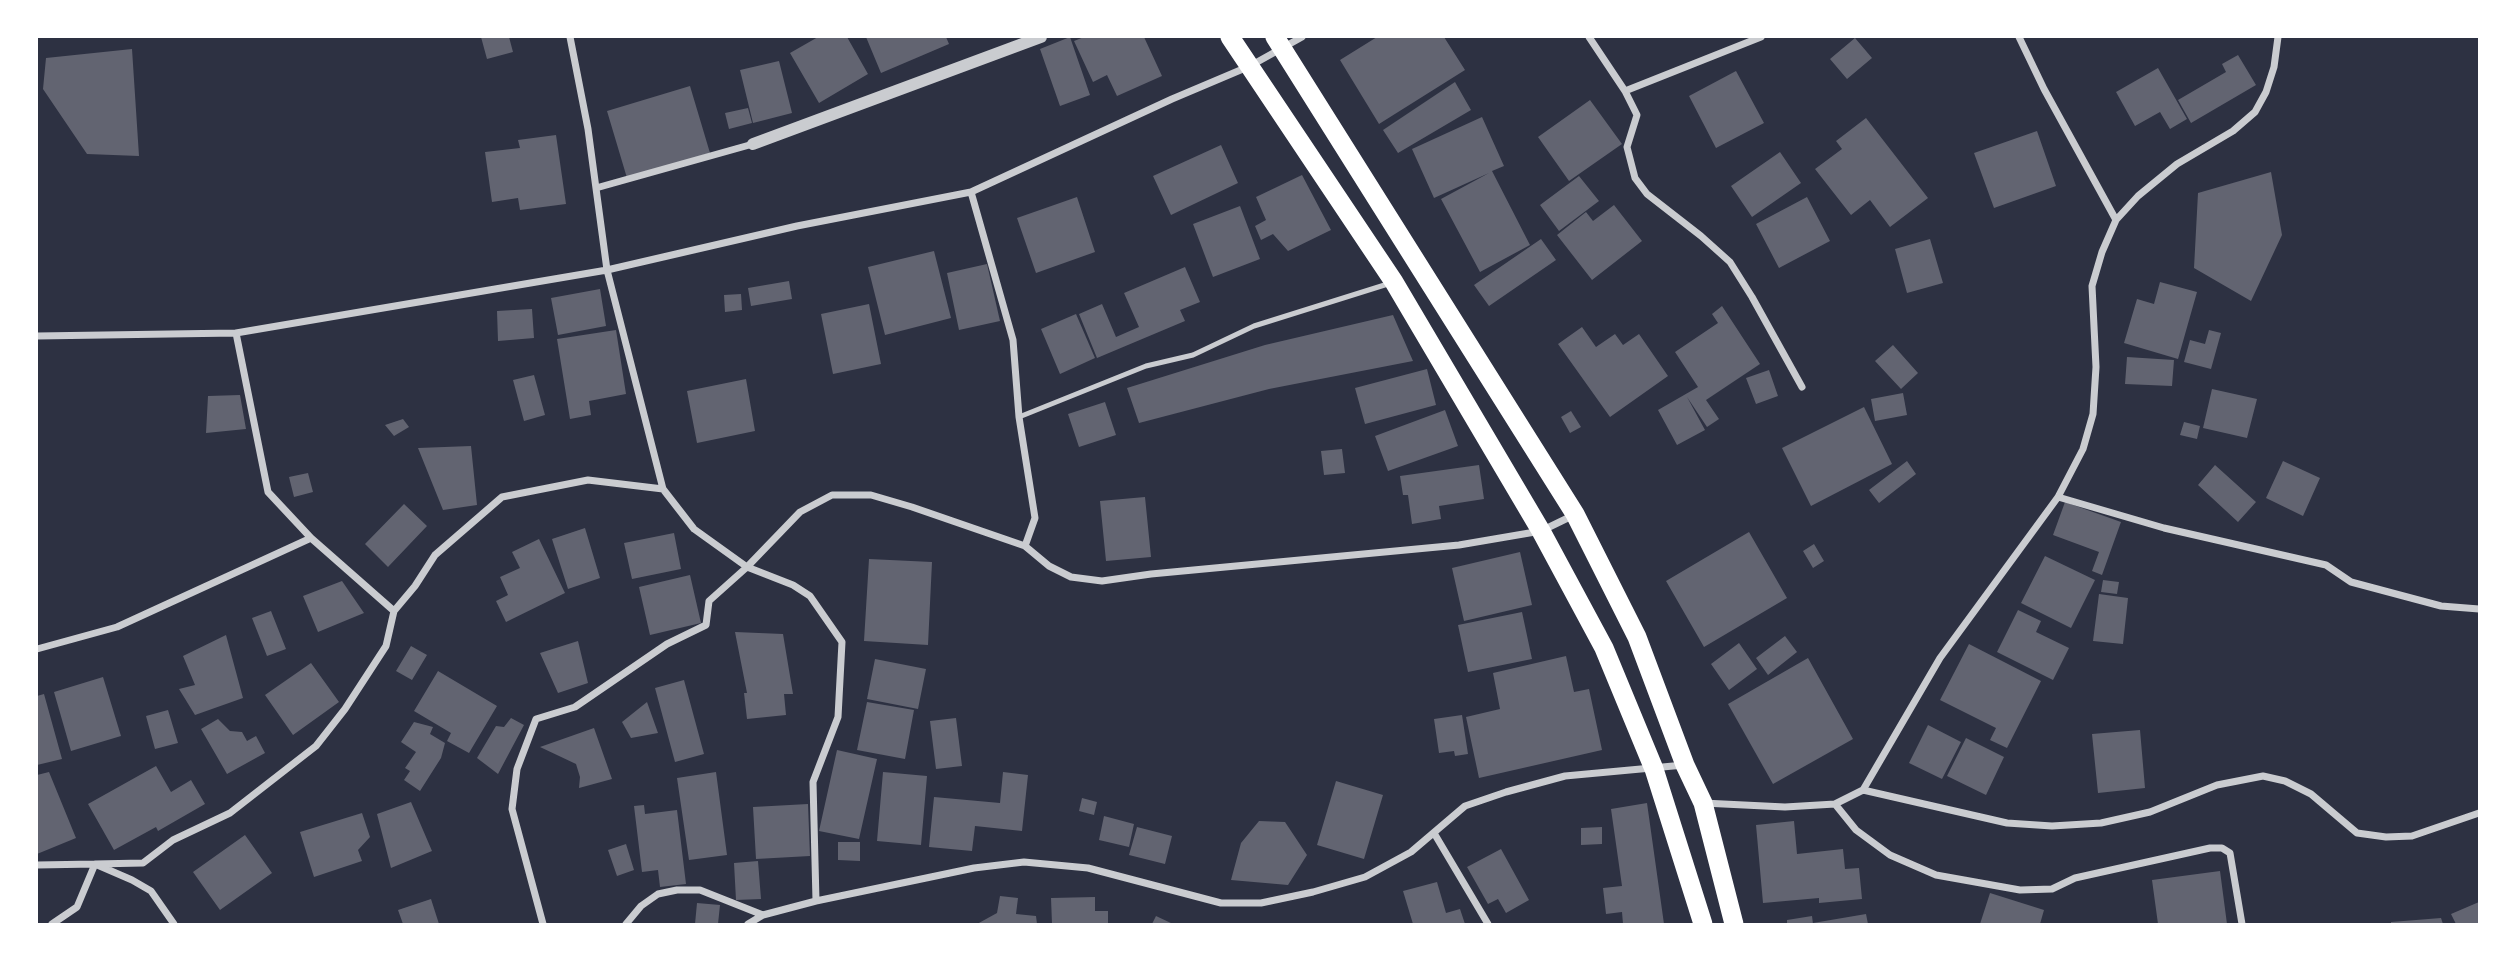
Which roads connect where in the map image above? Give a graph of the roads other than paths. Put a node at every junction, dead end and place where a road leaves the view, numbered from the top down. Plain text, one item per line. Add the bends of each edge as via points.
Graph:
1 (570, 37) edge
2 (1041, 37) edge
3 (1230, 37) edge
4 (1302, 37) edge
5 (1589, 37) edge
6 (1761, 37) edge
7 (2019, 37) edge
8 (2277, 37) edge
9 (1278, 42) edge
10 (1250, 66) junction
11 (1625, 91) junction
12 (753, 144) joint
13 (596, 188) junction
14 (971, 192) junction
15 (2116, 220) junction
16 (607, 270) junction
17 (1394, 282) junction
18 (236, 333) junction
19 (37, 336) edge
20 (1802, 387) dead end
21 (1019, 417) junction
22 (663, 489) junction
23 (2058, 496) junction
24 (1576, 514) junction
25 (1541, 531) junction
26 (311, 538) junction
27 (1025, 546) junction
28 (747, 567) junction
29 (2479, 609) edge
30 (394, 611) junction
31 (37, 649) edge
32 (1685, 765) junction
33 (1654, 769) junction
34 (1863, 790) junction
35 (1703, 803) junction
36 (1835, 804) junction
37 (2479, 813) edge
38 (1434, 833) junction
39 (37, 864) edge
40 (95, 864) junction
41 (816, 901) junction
42 (763, 915) junction
43 (52, 924) edge
44 (174, 924) edge
45 (543, 924) edge
46 (626, 924) edge
47 (748, 924) edge
48 (1488, 924) edge
49 (1703, 924) edge
50 (1734, 924) edge
51 (2242, 924) edge

1 - 13 street
2 - 12 street
3 - 10 highway
4 - 9 street
5 - 11 street
6 - 11 street
7 - 15 street
8 - 15 street via 2274,67 2255,112 2233,131 2177,164
9 - 10 street
9 - 24 highway
10 - 14 street
10 - 17 highway
11 - 20 street via 1637,115 1627,147 1635,178 1647,194 1730,262
12 - 13 street
13 - 16 street
14 - 16 street
14 - 21 street via 1013,340
15 - 23 street via 2092,286 2093,414 2083,449
16 - 18 street
16 - 22 street
17 - 21 lane via 1254,326 1193,355 1146,366
17 - 25 highway
18 - 19 street
18 - 26 street via 268,492
21 - 27 street via 1035,518
22 - 28 street via 694,529
22 - 30 street via 587,480 502,497 435,555
23 - 29 street via 2174,531 2326,565 2351,582 2441,607
23 - 34 street via 1940,657
24 - 25 street
24 - 32 highway via 1637,637
25 - 27 street via 1459,545 1102,581 1071,577
25 - 33 highway via 1604,648
26 - 30 street
26 - 31 street via 117,627
27 - 28 street via 872,495 832,495 800,512
28 - 41 street via 810,596 842,642 838,717 813,782
28 - 45 street via 709,601 706,625 667,644 575,707 536,719 517,769 512,809
30 - 40 street via 386,646 316,746 230,813 173,840 143,863
32 - 33 street
32 - 35 highway
33 - 38 street via 1565,776 1506,792 1465,806
33 - 49 highway
34 - 36 street
34 - 37 street via 2007,823 2052,826 2101,823 2150,812 2217,785 2263,776 2285,780 2311,794 2357,833 2412,836
35 - 36 street
35 - 50 highway
36 - 51 street via 1856,830 1890,855 1936,875 2020,890 2052,889 2076,877 2222,848 2230,853
38 - 41 street via 1411,852 1365,877 1261,903 1221,903 1088,868 1024,862
38 - 48 street
39 - 40 street
40 - 43 street via 77,907
40 - 44 street via 152,891
41 - 42 street
42 - 46 street via 700,890 677,890 658,894
42 - 47 street

